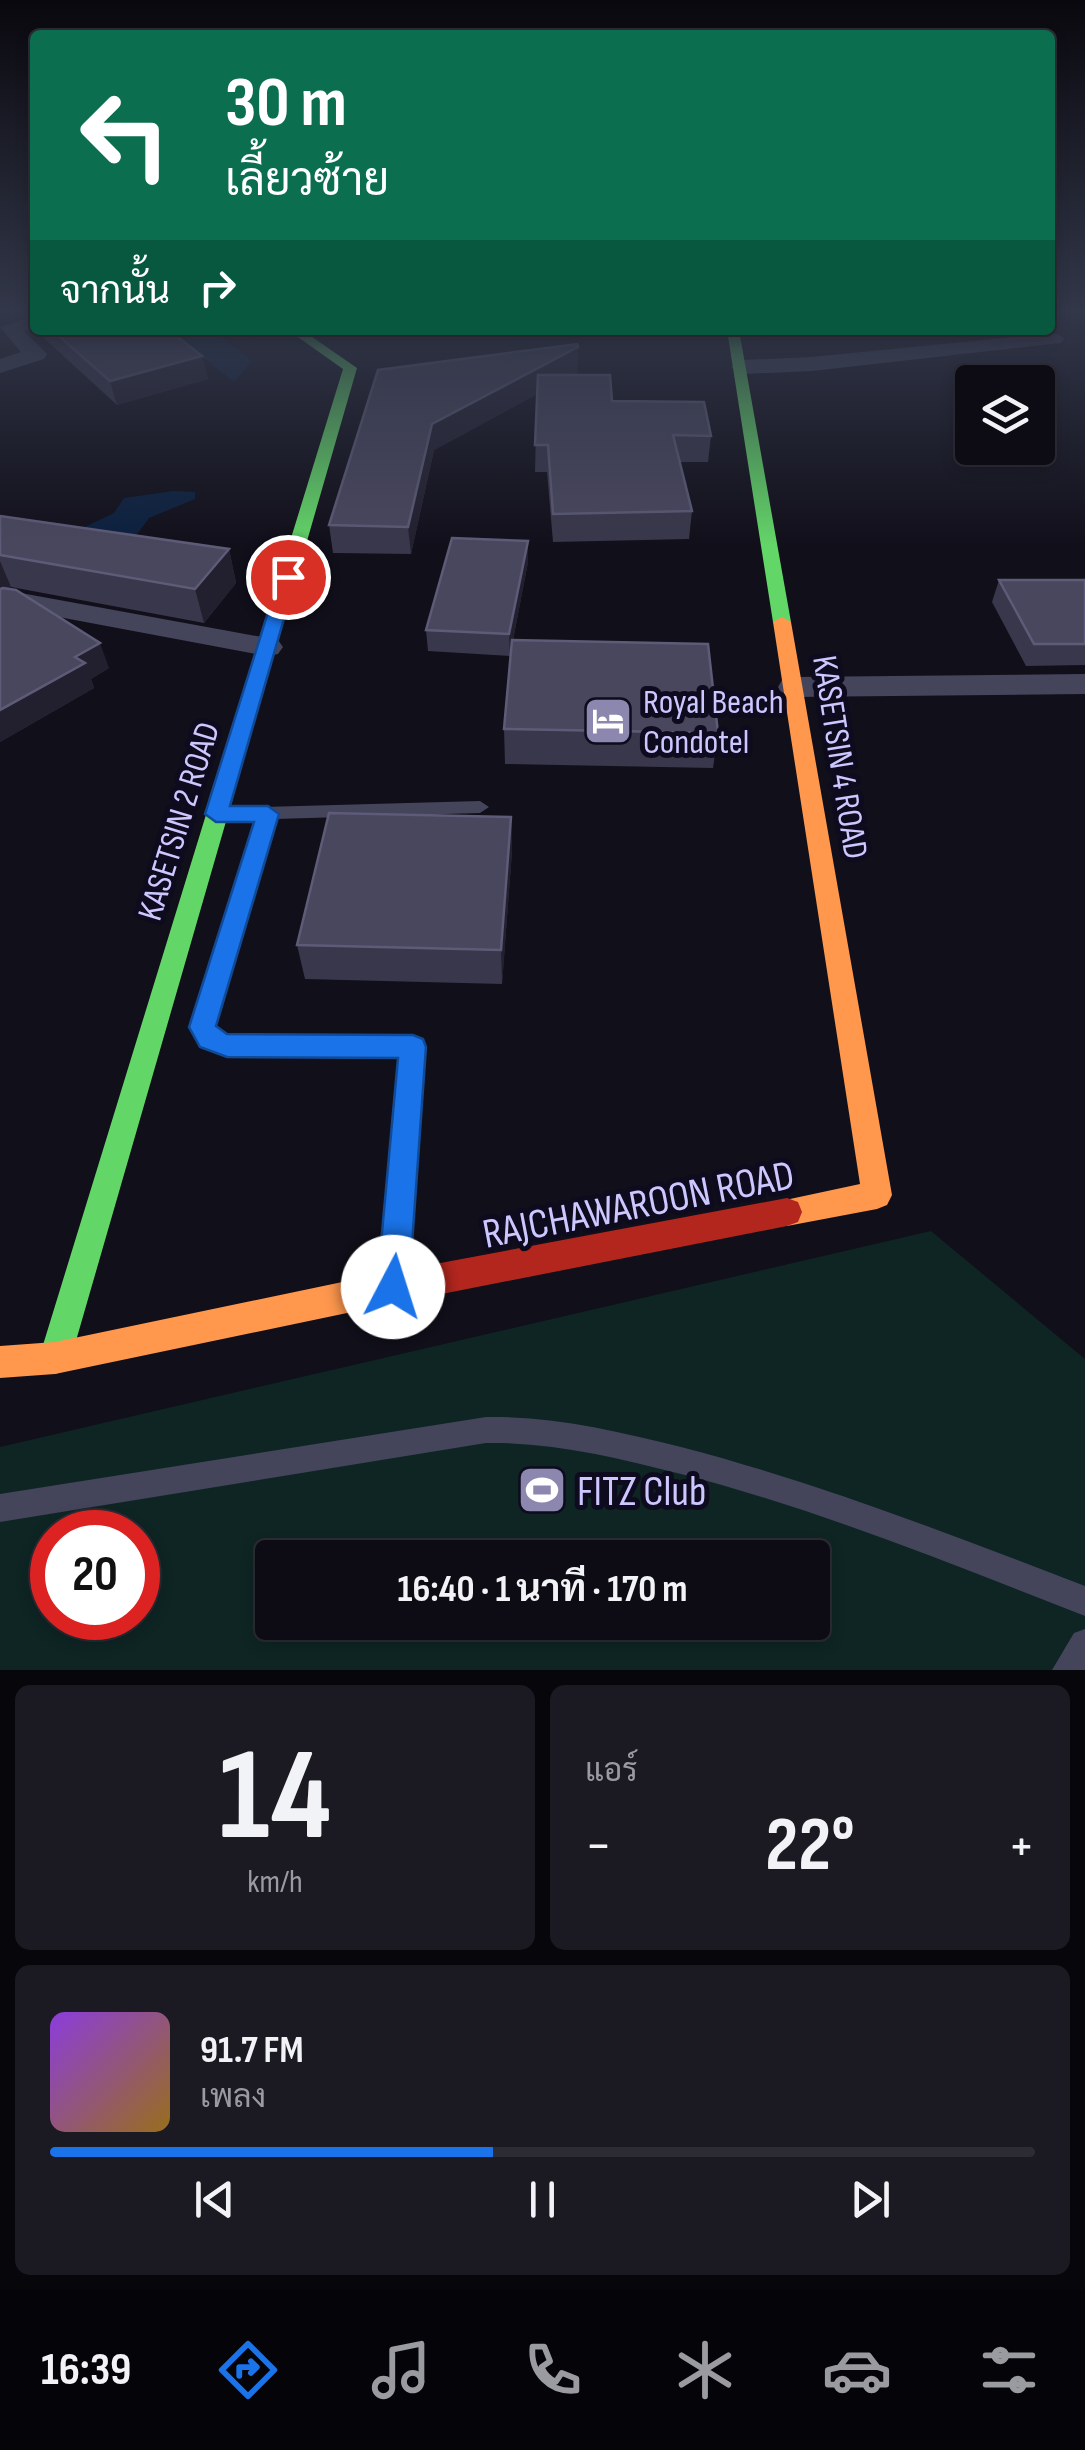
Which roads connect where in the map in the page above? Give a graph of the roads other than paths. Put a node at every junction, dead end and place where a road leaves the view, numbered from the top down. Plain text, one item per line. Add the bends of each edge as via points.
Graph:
1 (343, 390) edge
2 (746, 390) edge
3 (10, 600) edge
4 (267, 647) junction
5 (1085, 684) edge
6 (794, 687) junction
7 (480, 807) dead end
8 (216, 814) junction
9 (268, 814) junction
10 (877, 1195) joint
11 (393, 1287) junction
12 (54, 1358) junction
13 (0, 1362) edge
14 (0, 1508) edge
15 (1085, 1601) edge
16 (1085, 1644) edge
17 (1066, 1670) edge

1 - 4 street, KASETSIN 2 ROAD
2 - 6 street, KASETSIN 4 ROAD
3 - 4 street
4 - 8 street, KASETSIN 2 ROAD
5 - 6 street
6 - 10 street, KASETSIN 4 ROAD
7 - 9 lane
8 - 9 lane
8 - 12 street, KASETSIN 2 ROAD
9 - 11 lane via 202,1027 209,1039 227,1046 413,1047
10 - 11 street, RAJCHAWAROON ROAD
11 - 12 street, RAJCHAWAROON ROAD
12 - 13 street, RAJCHAWAROON ROAD
14 - 15 lane via 486,1430 534,1428 726,1471
16 - 17 lane

